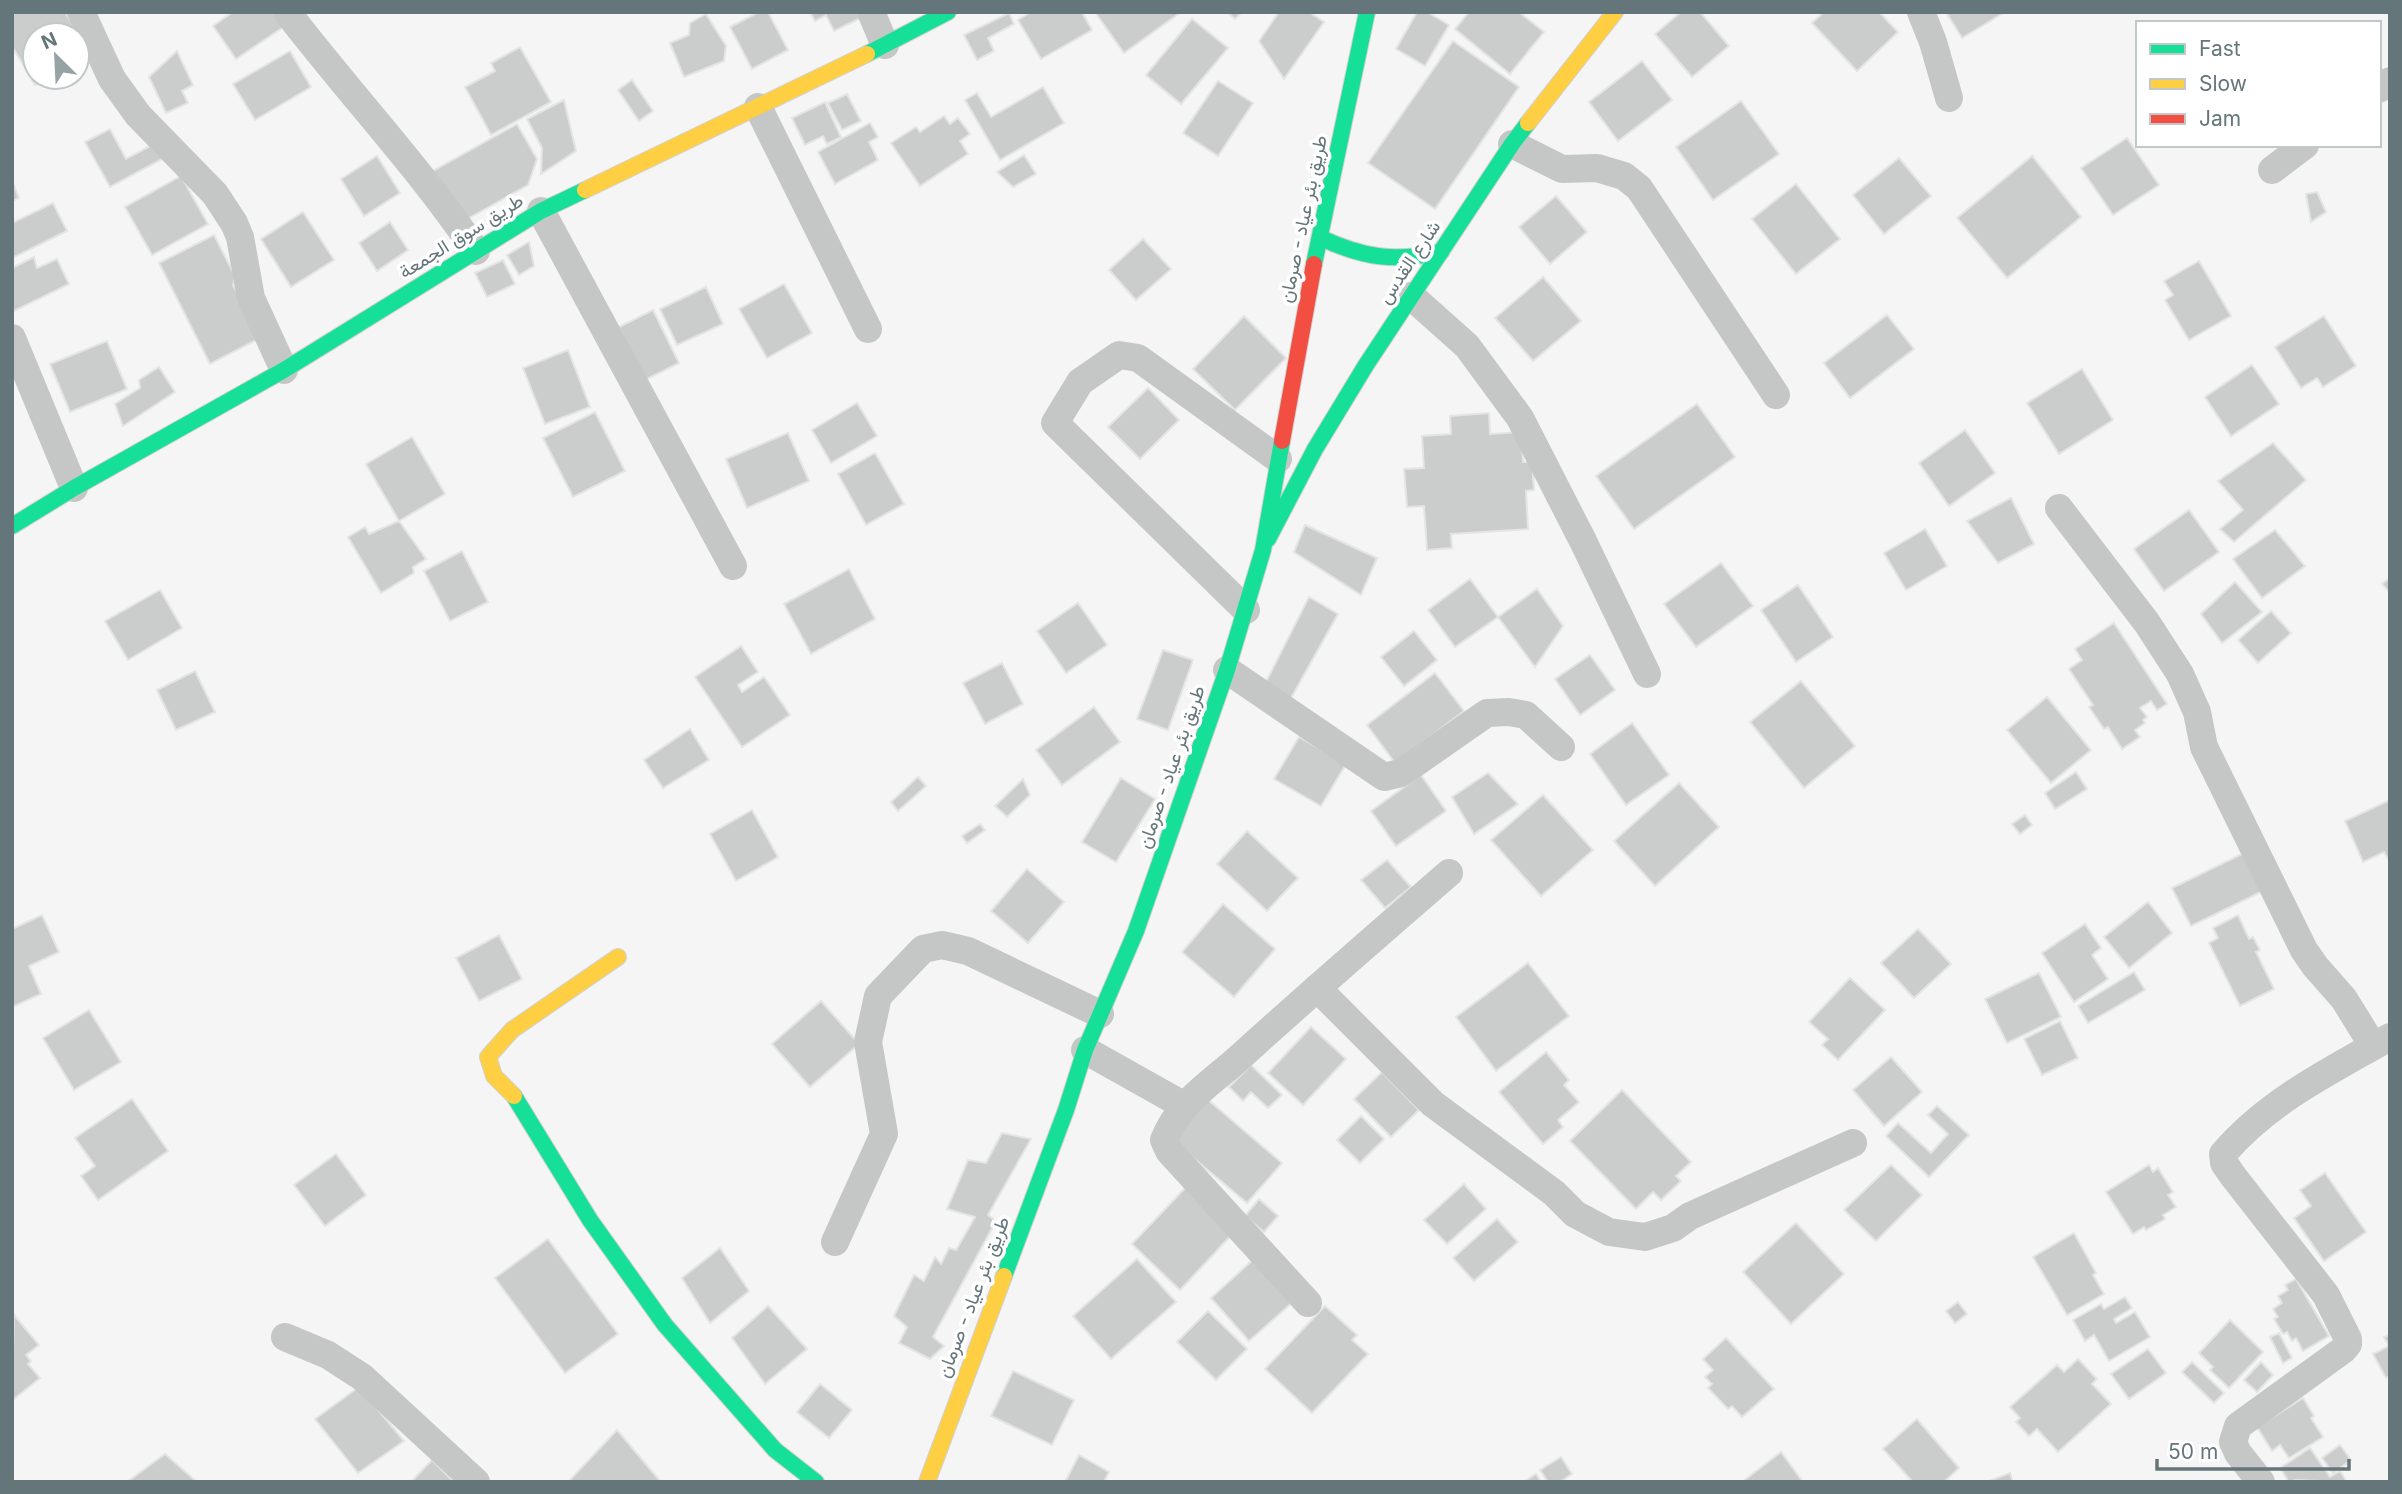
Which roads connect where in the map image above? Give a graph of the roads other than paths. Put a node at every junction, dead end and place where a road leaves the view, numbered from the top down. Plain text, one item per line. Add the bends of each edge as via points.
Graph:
1 (81, 12) edge
2 (287, 12) edge
3 (871, 12) edge
4 (948, 12) edge
5 (1367, 12) edge
6 (1373, 12) edge
7 (1615, 12) edge
8 (1922, 13) edge
9 (1363, 39) junction
10 (885, 46) junction
11 (1949, 98) dead end
12 (758, 107) junction
13 (1512, 144) junction
14 (2302, 147) edge
15 (2272, 170) dead end
16 (541, 211) junction
17 (1321, 238) junction
18 (476, 251) junction
19 (1441, 252) junction
20 (1411, 296) junction
21 (868, 330) dead end
22 (12, 338) edge
23 (284, 370) junction
24 (1776, 396) dead end
25 (1278, 460) junction
26 (74, 488) junction
27 (2059, 508) dead end
28 (12, 526) edge
29 (1263, 550) junction
30 (733, 566) dead end
31 (1246, 610) junction
32 (1227, 670) junction
33 (1647, 674) dead end
34 (1561, 747) dead end
35 (1449, 873) dead end
36 (618, 957) dead end
37 (1317, 988) junction
38 (1100, 1014) junction
39 (2381, 1041) edge
40 (1085, 1050) junction
41 (1183, 1105) junction
42 (1853, 1143) dead end
43 (835, 1242) dead end
44 (1308, 1303) dead end
45 (285, 1337) dead end
46 (476, 1482) edge
47 (816, 1482) edge
48 (927, 1482) edge
49 (2261, 1482) edge

1 - 23 street via 113,79 138,115 215,194 231,217 240,237 251,298
2 - 18 street via 446,207
3 - 10 street
4 - 10 main road, طريق سوق الجمعة
5 - 9 main road
6 - 9 main road
7 - 13 main road, شارع القدس
8 - 11 street
9 - 17 main road, طريق بئر عياد - صرمان
10 - 12 main road, طريق سوق الجمعة
12 - 16 main road, طريق سوق الجمعة
12 - 21 street
13 - 19 main road, شارع القدس
13 - 24 street via 1562,169 1597,168 1624,176 1639,188
14 - 15 street
16 - 18 main road, طريق سوق الجمعة
16 - 30 street
17 - 19 main road via 1349,252 1379,259 1410,260
17 - 25 main road, طريق بئر عياد - صرمان
18 - 23 main road, طريق سوق الجمعة
19 - 20 main road, شارع القدس
20 - 29 main road, شارع القدس via 1338,409
20 - 33 street via 1467,346 1520,418
22 - 26 street
23 - 26 main road, طريق سوق الجمعة
25 - 29 main road, طريق بئر عياد - صرمان
25 - 31 street via 1138,359 1119,355 1080,382 1055,423
26 - 28 main road, طريق سوق الجمعة
27 - 39 street via 2180,674 2197,712 2204,747 2304,950
29 - 31 main road, طريق بئر عياد - صرمان
31 - 32 main road, طريق بئر عياد - صرمان
32 - 34 street via 1384,778 1401,773 1487,713 1527,715
32 - 38 main road, طريق بئر عياد - صرمان via 1136,931
35 - 37 street
36 - 47 main road via 512,1030 488,1057 494,1076 513,1094 590,1220 665,1325 775,1450
37 - 41 street
37 - 42 street via 1433,1104 1554,1193 1575,1214 1609,1232 1646,1237 1673,1228 1690,1216
38 - 40 main road, طريق بئر عياد - صرمان
38 - 43 street via 968,951 942,945 923,949 878,996 868,1042 884,1134
39 - 49 street via 2264,1114 2223,1154 2233,1176 2326,1295 2348,1339 2343,1350 2238,1426 2233,1442
40 - 41 street
40 - 48 main road, طريق بئر عياد - صرمان
41 - 44 street via 1164,1140 1169,1151
45 - 46 street via 328,1355 362,1377

